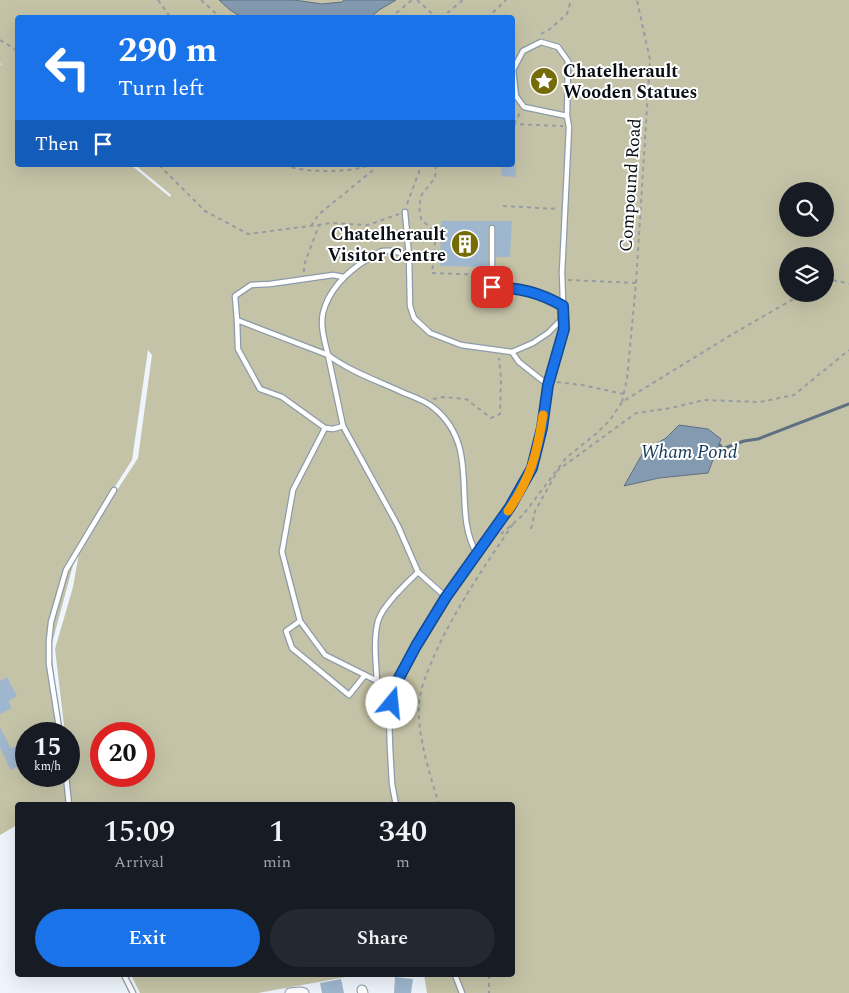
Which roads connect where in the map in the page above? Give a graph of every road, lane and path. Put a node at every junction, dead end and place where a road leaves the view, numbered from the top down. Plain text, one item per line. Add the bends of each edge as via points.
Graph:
1 (158, 0) edge
2 (201, 0) edge
3 (412, 0) edge
4 (417, 0) edge
5 (464, 0) edge
6 (506, 0) edge
7 (570, 0) edge
8 (637, 0) edge
9 (169, 15) edge
10 (218, 15) edge
11 (394, 15) edge
12 (433, 15) edge
13 (445, 15) edge
14 (490, 15) edge
15 (534, 38) dead end
16 (0, 40) edge
17 (15, 48) edge
18 (515, 66) edge
19 (515, 87) edge
20 (524, 107) junction
21 (567, 116) junction
22 (515, 120) edge
23 (515, 123) edge
24 (569, 127) junction
25 (161, 167) edge
26 (295, 167) edge
27 (366, 167) edge
28 (373, 167) edge
29 (420, 167) edge
30 (436, 167) edge
31 (503, 206) dead end
32 (565, 210) junction
33 (406, 212) junction
34 (319, 224) junction
35 (311, 226) junction
36 (492, 228) dead end
37 (409, 256) junction
38 (492, 275) junction
39 (343, 277) junction
40 (304, 280) junction
41 (574, 280) dead end
42 (834, 281) edge
43 (636, 283) junction
44 (849, 284) edge
45 (788, 302) edge
46 (563, 306) junction
47 (565, 316) junction
48 (237, 320) junction
49 (498, 350) junction
50 (849, 350) edge
51 (512, 352) junction
52 (328, 355) junction
53 (553, 381) dead end
54 (548, 385) junction
55 (624, 394) junction
56 (423, 402) junction
57 (622, 402) junction
58 (343, 426) junction
59 (325, 428) junction
60 (114, 490) dead end
61 (531, 529) dead end
62 (477, 554) junction
63 (418, 572) junction
64 (446, 597) junction
65 (300, 620) junction
66 (365, 675) junction
67 (58, 722) edge
68 (67, 787) edge
69 (69, 802) edge
70 (395, 802) edge
71 (438, 802) edge
72 (125, 977) edge
73 (456, 977) edge
74 (489, 977) edge
75 (133, 993) edge
76 (290, 993) edge
77 (304, 993) edge
78 (462, 993) edge
79 (489, 993) edge

1 - 9 path
2 - 10 path
3 - 11 path
4 - 12 path
5 - 13 path
6 - 14 path
7 - 15 path via 567,14
8 - 43 path, Compound Road via 650,60
16 - 17 path
18 - 21 lane via 522,51 541,42 558,47 568,61
19 - 20 lane via 516,96
20 - 21 lane
20 - 22 path
21 - 24 lane
23 - 24 path
24 - 32 lane
25 - 35 path via 205,211 248,234
26 - 27 path via 312,170
28 - 35 path via 318,215
29 - 33 path via 407,199
30 - 38 path via 435,178 422,194 419,206 421,219 436,233 432,273
31 - 32 path
32 - 46 lane
33 - 34 path via 368,225
33 - 37 lane
34 - 35 path
34 - 40 path via 304,265
36 - 38 lane
37 - 39 lane via 396,251 381,252
37 - 49 lane via 410,306 421,326 461,345
38 - 46 lane via 492,287 524,290
39 - 40 lane via 333,275
39 - 52 lane via 323,313 322,331
40 - 48 lane via 251,285 236,296
41 - 43 path
42 - 44 path
43 - 55 path, Compound Road
45 - 57 path
46 - 47 lane
47 - 51 lane via 548,333
47 - 54 lane
48 - 52 lane
48 - 59 lane via 238,349 260,389 282,397
49 - 51 lane
49 - 56 path via 500,414 491,418 466,399 443,397
50 - 61 path via 794,395 760,402 704,400 636,413 558,470 535,511
51 - 54 lane via 519,362
52 - 56 lane via 345,367
52 - 58 lane
53 - 55 path
54 - 62 lane via 532,468
55 - 57 path, Compound Road
56 - 62 lane via 433,406 456,435 463,462 467,530
57 - 71 path via 597,434 566,458 523,515 514,522 445,633 424,681 419,704 420,726
58 - 59 lane
58 - 63 lane via 398,526
59 - 65 lane via 293,490 282,552
60 - 67 lane via 66,570 51,622 49,664
62 - 64 lane
63 - 64 lane
63 - 66 lane via 378,620 377,681
64 - 70 lane via 393,689 390,748
65 - 66 lane via 325,654
65 - 66 lane via 286,631 292,648 349,695
68 - 69 lane
72 - 75 lane
73 - 78 lane
74 - 79 path
76 - 77 street

